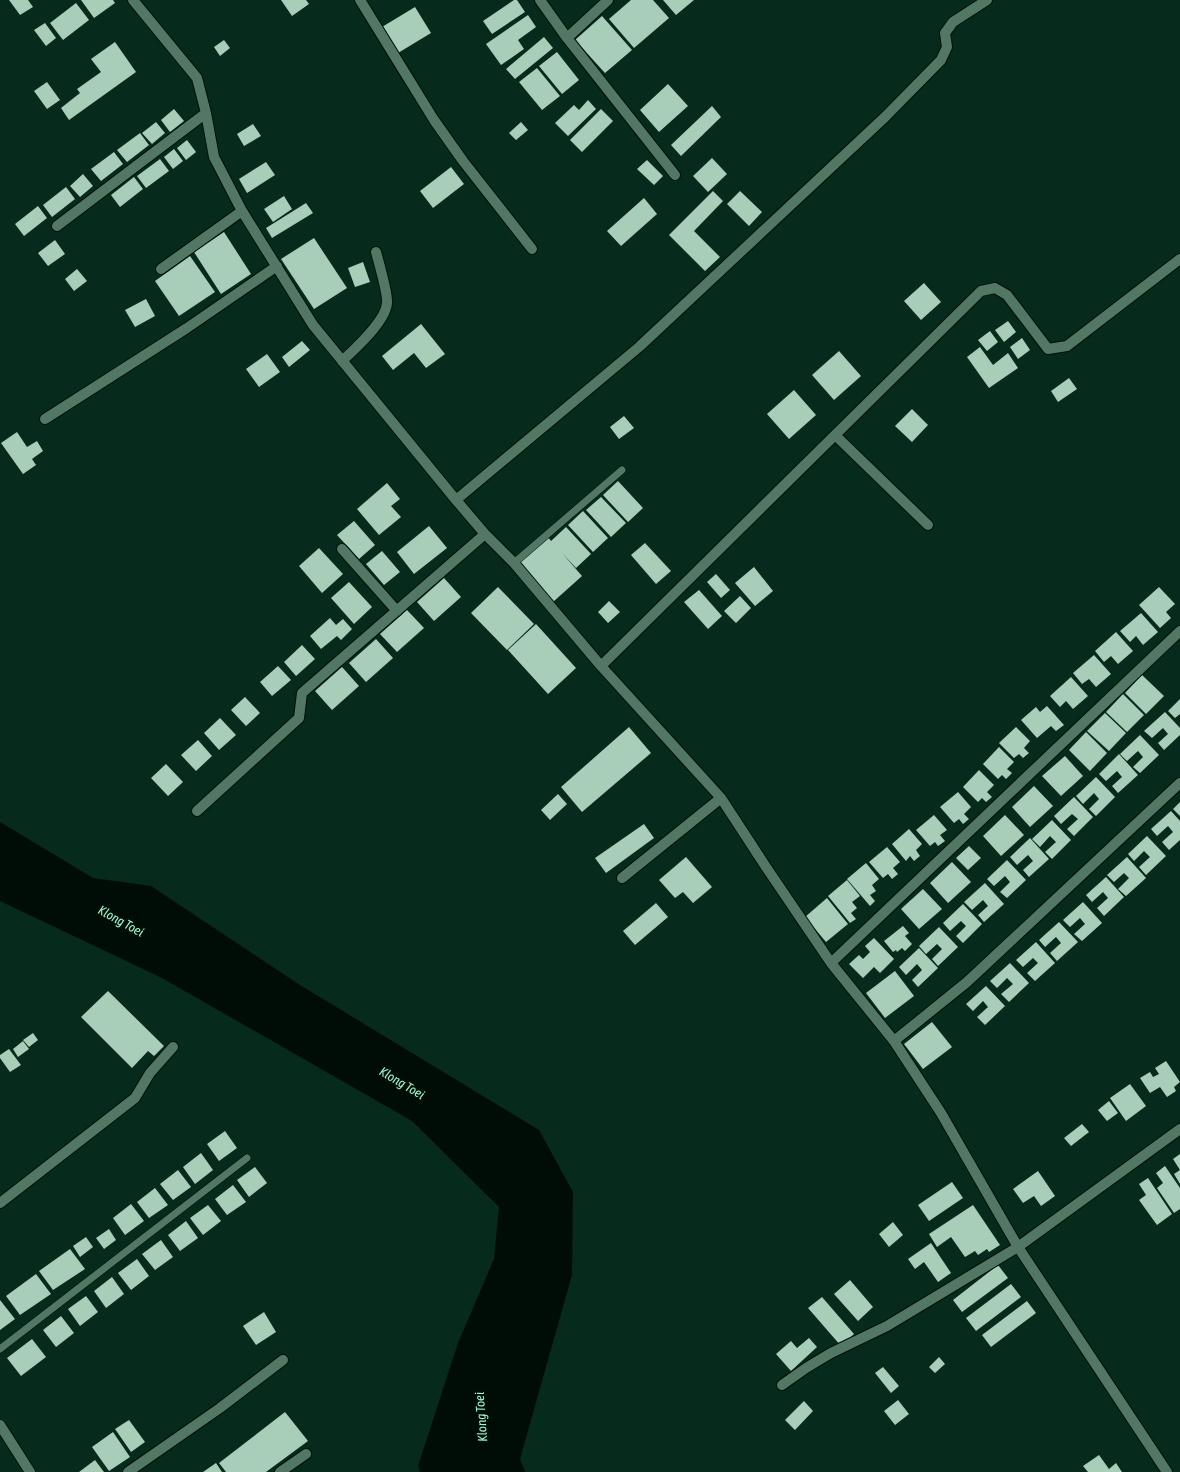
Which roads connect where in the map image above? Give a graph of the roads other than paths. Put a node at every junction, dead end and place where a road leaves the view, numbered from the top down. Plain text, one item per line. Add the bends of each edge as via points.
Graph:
1 (133, 0) edge
2 (360, 0) edge
3 (540, 0) edge
4 (608, 0) edge
5 (987, 0) edge
6 (567, 38) junction
7 (206, 113) junction
8 (675, 175) dead end
9 (242, 210) junction
10 (57, 226) dead end
11 (532, 249) dead end
12 (376, 252) dead end
13 (1180, 259) edge
14 (276, 266) junction
15 (161, 269) dead end
16 (342, 361) junction
17 (45, 418) dead end
18 (835, 435) junction
19 (622, 470) dead end
20 (456, 500) junction
21 (928, 525) dead end
22 (485, 534) junction
23 (342, 549) dead end
24 (514, 563) junction
25 (398, 611) junction
26 (1180, 631) edge
27 (601, 666) junction
28 (1180, 783) edge
29 (721, 798) junction
30 (197, 811) dead end
31 (622, 878) dead end
32 (831, 963) junction
33 (894, 1042) junction
34 (173, 1047) dead end
35 (1180, 1129) edge
36 (247, 1158) dead end
37 (0, 1203) edge
38 (1018, 1247) junction
39 (0, 1349) edge
40 (283, 1360) dead end
41 (782, 1385) dead end
42 (0, 1425) edge
43 (306, 1454) dead end
44 (30, 1472) edge
45 (128, 1472) edge
46 (280, 1472) edge
47 (1167, 1472) edge

1 - 7 street via 197,78
2 - 11 street via 434,120
3 - 6 street
4 - 6 street
5 - 20 street via 954,22 945,33 947,47 940,60 885,117 638,347
6 - 8 street
7 - 9 street via 214,157
7 - 10 street
9 - 14 street
9 - 15 street
12 - 16 street via 388,303 381,318 364,340
13 - 18 street via 1067,346 1048,349 1007,295 995,288 982,291
14 - 16 street via 313,325
14 - 17 street via 187,328
16 - 20 street
18 - 21 street
18 - 27 street
19 - 24 lane
20 - 22 street
22 - 24 street
22 - 25 street
23 - 25 street
24 - 27 street
25 - 30 street via 302,693 299,718
26 - 32 street
27 - 29 street
28 - 33 street via 967,982
29 - 31 street
29 - 32 street
32 - 33 street
33 - 38 street via 941,1113
34 - 37 street via 150,1073 135,1098
35 - 38 street
36 - 39 lane
38 - 41 street via 887,1326 831,1353
38 - 47 street
40 - 45 street via 220,1408
42 - 44 street
43 - 46 street

